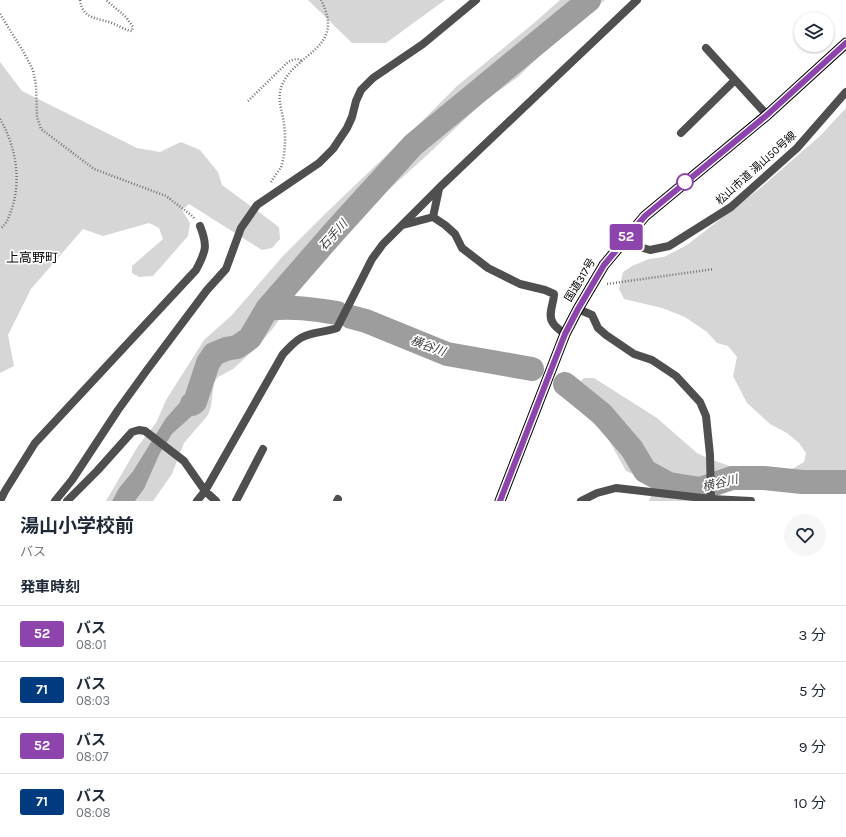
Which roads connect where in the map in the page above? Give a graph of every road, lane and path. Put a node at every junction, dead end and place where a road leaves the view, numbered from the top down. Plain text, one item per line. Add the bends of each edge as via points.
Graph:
1 (80, 0) edge
2 (106, 0) edge
3 (322, 0) edge
4 (476, 0) edge
5 (637, 0) edge
6 (0, 14) edge
7 (846, 43) edge
8 (706, 48) dead end
9 (302, 61) junction
10 (735, 80) junction
11 (846, 92) edge
12 (248, 101) dead end
13 (767, 115) junction
14 (0, 119) edge
15 (681, 133) dead end
16 (269, 186) dead end
17 (439, 188) junction
18 (433, 217) junction
19 (402, 225) junction
20 (200, 226) joint
21 (0, 229) edge
22 (622, 242) junction
23 (714, 269) dead end
24 (590, 286) junction
25 (578, 309) junction
26 (565, 334) junction
27 (263, 450) dead end
28 (205, 491) junction
29 (711, 496) junction
30 (0, 501) edge
31 (55, 501) edge
32 (67, 501) edge
33 (197, 501) edge
34 (216, 501) edge
35 (236, 501) edge
36 (500, 501) edge
37 (581, 501) edge
38 (750, 501) edge

1 - 2 path via 85,13 90,17 132,31 133,27 126,17
3 - 9 path via 328,14 326,36
4 - 31 street via 423,44 373,78 361,90 347,128 333,149 319,164 257,205 241,228 226,269 207,290 118,410 72,480
5 - 17 street
6 - 20 path via 33,70 37,117 41,128 94,169 166,196 192,215
7 - 13 highway, 国道317号
8 - 10 street
9 - 12 path via 293,59 288,62
9 - 16 path via 288,75 282,86 279,99 285,144 281,167
10 - 13 street
10 - 15 street
11 - 22 street, 松山市道 湯山50号線 via 797,148 731,207 668,246 650,250
13 - 22 highway, 国道317号 via 645,216
14 - 21 path via 12,146 17,172 15,201 7,224
17 - 18 street
17 - 19 street
18 - 19 street
18 - 26 street via 455,234 462,248 488,268 520,284 554,294 550,313 552,323
19 - 28 street via 372,259 336,328 306,336 296,341 283,354
20 - 30 street via 205,239 204,254 196,270 35,443
22 - 24 highway, 国道317号
23 - 24 path
24 - 25 highway, 国道317号
25 - 26 highway, 国道317号
25 - 29 street via 592,315 598,328 606,335 634,354 652,360 676,376 700,402 706,416
26 - 36 highway, 国道317号
27 - 35 street
28 - 32 street via 184,461 145,431 139,430 132,432
28 - 33 street
28 - 34 street
29 - 37 street via 616,488
29 - 38 street

